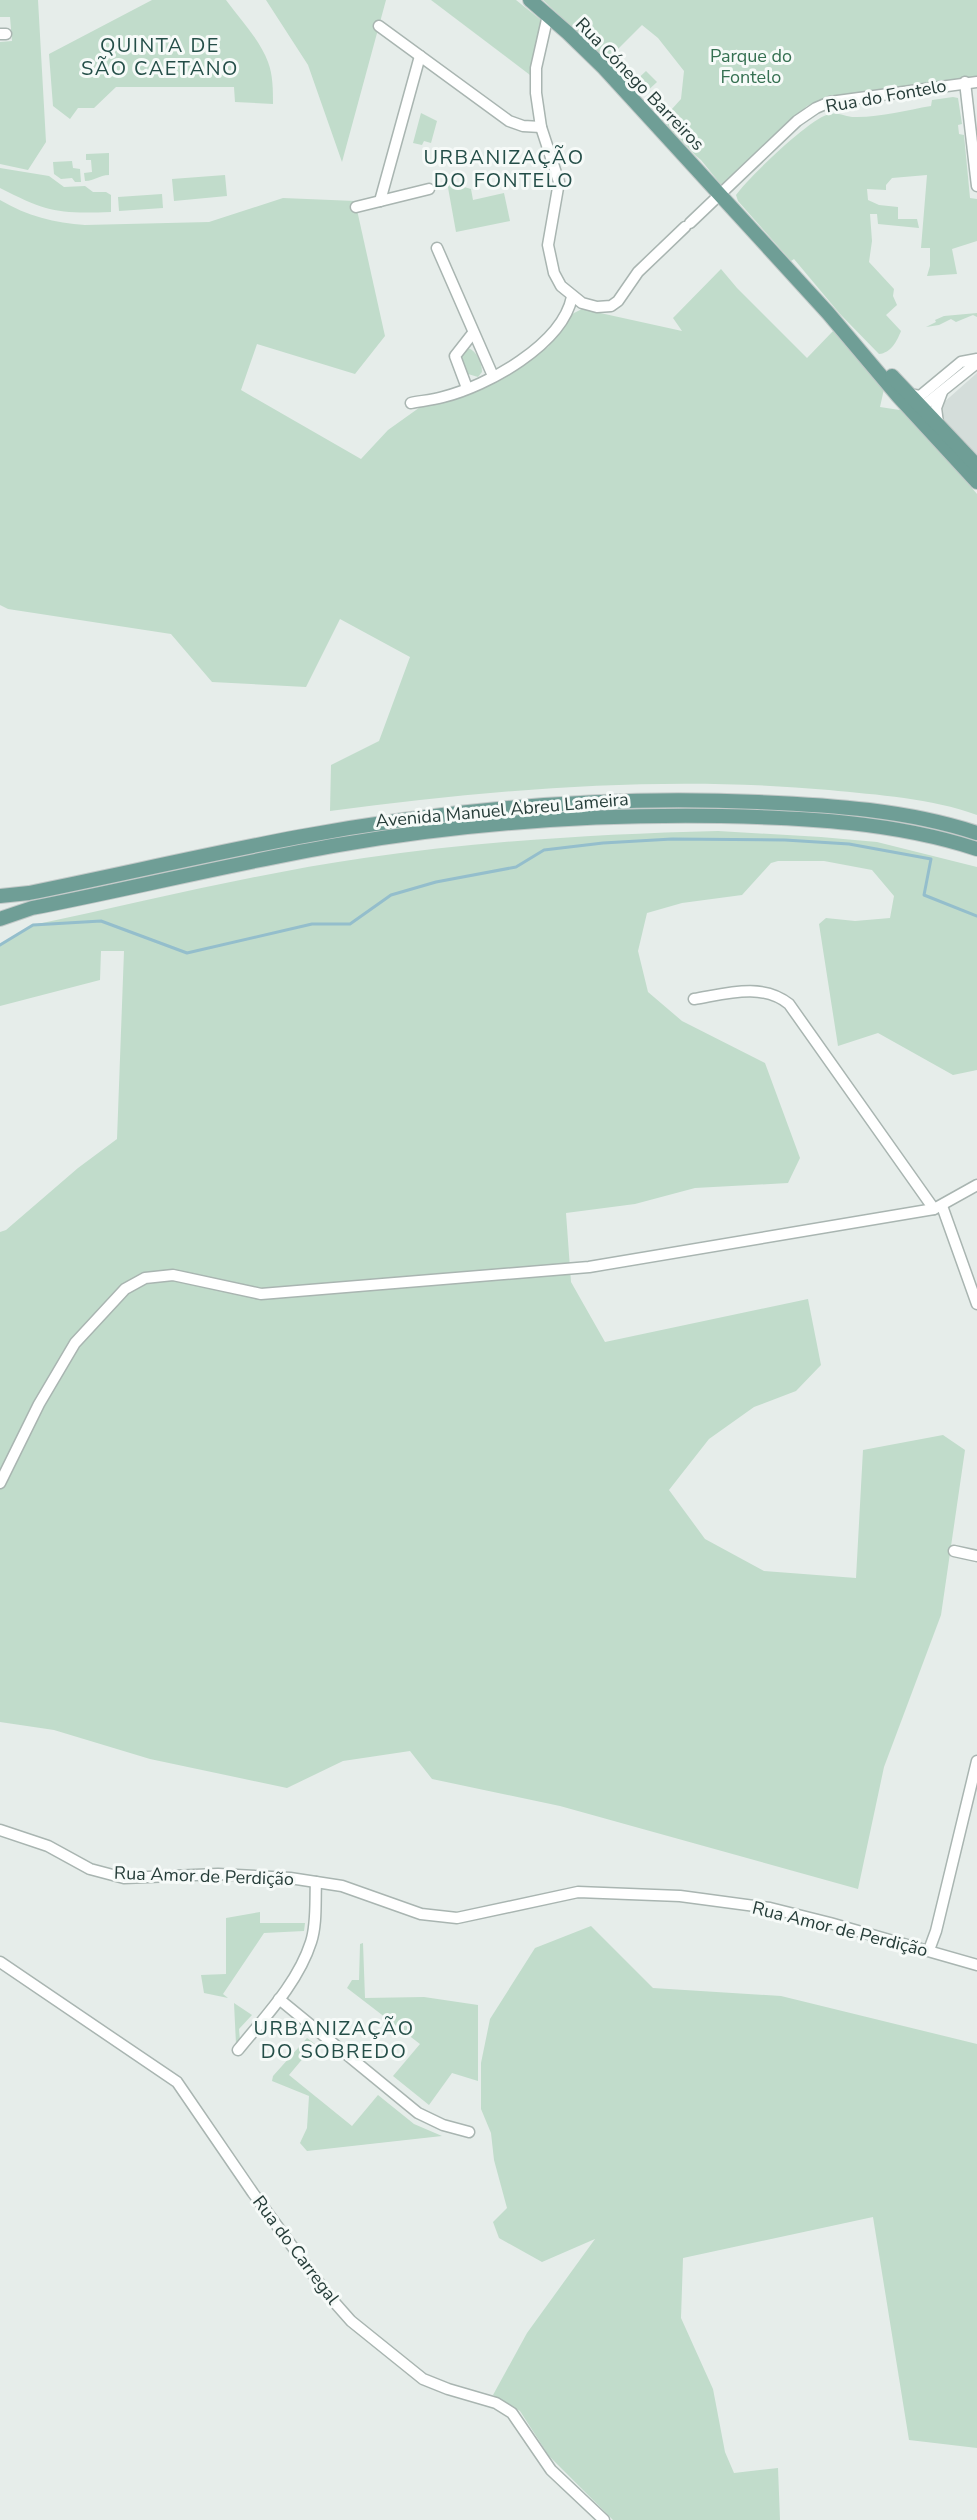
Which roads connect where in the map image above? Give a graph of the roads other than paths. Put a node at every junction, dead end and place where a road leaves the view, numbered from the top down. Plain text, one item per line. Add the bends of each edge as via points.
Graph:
1 (530, 0) edge
2 (548, 15) junction
3 (379, 26) dead end
4 (420, 56) junction
5 (977, 81) edge
6 (965, 82) junction
7 (541, 127) junction
8 (977, 186) edge
9 (429, 189) dead end
10 (721, 195) junction
11 (380, 201) junction
12 (356, 207) dead end
13 (437, 248) dead end
14 (572, 297) junction
15 (828, 313) junction
16 (473, 333) junction
17 (977, 361) edge
18 (493, 376) junction
19 (884, 379) junction
20 (467, 388) junction
21 (942, 392) junction
22 (926, 393) junction
23 (909, 394) junction
24 (411, 403) dead end
25 (922, 407) junction
26 (932, 426) junction
27 (975, 473) edge
28 (977, 833) edge
29 (977, 849) edge
30 (0, 896) edge
31 (0, 919) edge
32 (694, 999) dead end
33 (977, 1185) edge
34 (938, 1208) junction
35 (977, 1304) edge
36 (0, 1484) edge
37 (954, 1551) dead end
38 (977, 1556) edge
39 (977, 1761) edge
40 (0, 1830) edge
41 (316, 1882) junction
42 (929, 1950) junction
43 (0, 1962) edge
44 (977, 1965) edge
45 (279, 1999) junction
46 (238, 2050) dead end
47 (469, 2132) dead end
48 (604, 2520) edge

1 - 2 main road, Rua Cónego Barreiros
2 - 7 street via 536,68
2 - 10 main road, Rua Cónego Barreiros via 604,68
3 - 4 street
4 - 7 street via 509,121
4 - 11 street
5 - 6 street, Rua do Fontelo
6 - 8 street
6 - 10 street, Rua do Fontelo via 846,99 816,108 797,121
7 - 14 street via 559,182 549,232 551,259 561,286
9 - 11 street
10 - 14 street, Rua do Fontelo via 638,272 615,304 597,307
10 - 15 main road, Rua Cónego Barreiros
11 - 12 street
13 - 16 street
14 - 18 street via 568,312 543,345
15 - 19 main road
15 - 23 main road
16 - 18 street
16 - 20 street via 455,356
17 - 21 street
17 - 22 street via 961,362
18 - 20 street
19 - 25 main road via 915,407
19 - 26 main road
20 - 24 street
21 - 25 street
21 - 26 street
22 - 23 street
22 - 25 street
23 - 25 main road
25 - 26 main road
26 - 27 main road
28 - 30 main road, Avenida Manuel Abreu Lameira via 903,815 827,806 687,799 565,804 332,831
29 - 31 main road, Avenida Manuel Abreu Lameira via 897,829 820,820 665,815 568,819 421,832 337,845 32,908
32 - 34 street via 755,991 770,993 789,1004
33 - 34 street
34 - 35 street
34 - 36 street via 589,1267 261,1294 173,1275 145,1278 125,1289 75,1343 39,1404
37 - 38 street
39 - 42 street
40 - 41 street, Rua Amor de Perdição via 48,1846 90,1869 124,1878 218,1874
41 - 42 street, Rua Amor de Perdição via 342,1886 421,1914 457,1917 578,1892 680,1896 770,1908
41 - 45 street via 312,1941
42 - 44 street, Rua Amor de Perdição
43 - 48 street, Rua do Carregal via 177,2082 253,2193 351,2321 423,2379 496,2403 512,2413 551,2470
45 - 46 street
45 - 47 street via 418,2113

